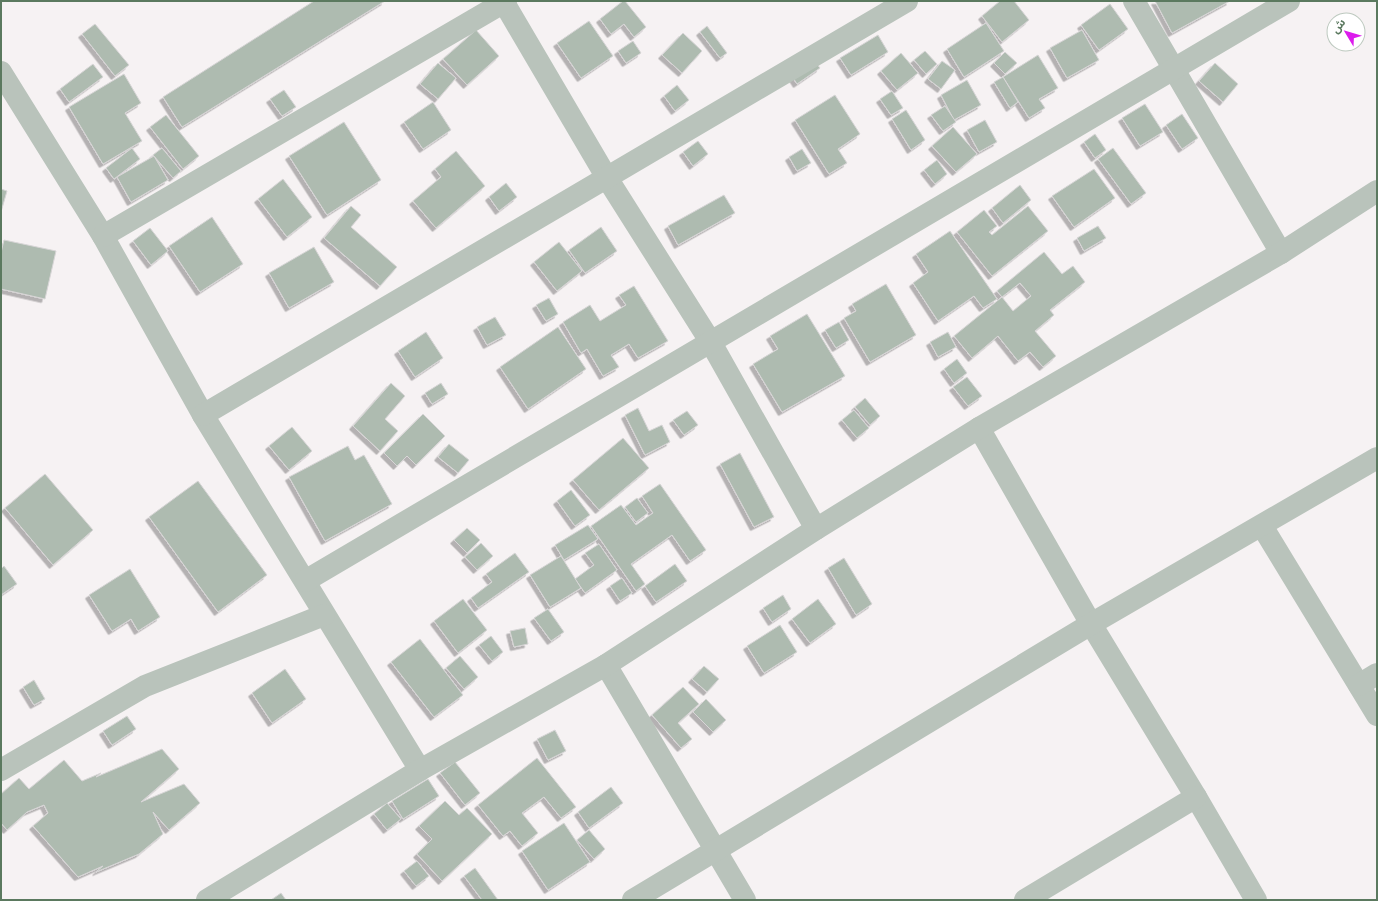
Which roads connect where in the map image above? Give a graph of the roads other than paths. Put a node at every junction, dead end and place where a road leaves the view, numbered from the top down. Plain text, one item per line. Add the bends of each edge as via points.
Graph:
1 (907, 1) edge
2 (1134, 1) edge
3 (1289, 1) edge
4 (504, 2) edge
5 (1174, 68) junction
6 (1, 72) edge
7 (607, 178) junction
8 (1375, 196) edge
9 (103, 236) junction
10 (1281, 253) junction
11 (710, 341) junction
12 (203, 416) junction
13 (979, 428) junction
14 (1377, 458) edge
15 (1262, 526) junction
16 (816, 530) junction
17 (306, 581) junction
18 (324, 615) junction
19 (1091, 624) junction
20 (606, 665) junction
21 (1377, 674) edge
22 (1359, 685) junction
23 (1377, 715) edge
24 (1, 770) edge
25 (420, 770) junction
26 (1196, 796) junction
27 (716, 851) junction
28 (207, 900) edge
29 (633, 900) edge
30 (745, 900) edge
31 (1025, 900) edge
32 (1256, 900) edge

1 - 7 street
2 - 5 street
3 - 5 street
4 - 7 street
4 - 9 street
5 - 10 street
5 - 11 street
6 - 9 street
7 - 11 street
7 - 12 street
8 - 10 street
9 - 12 street
10 - 13 street
11 - 16 street
11 - 17 street
12 - 17 street
13 - 16 street
13 - 19 street
14 - 15 street
15 - 19 street
15 - 22 street
16 - 20 street
17 - 18 street
18 - 24 street via 145,686
18 - 25 street
19 - 26 street
19 - 27 street
20 - 25 street
20 - 27 street
21 - 22 street
22 - 23 street
25 - 28 street
26 - 31 street
26 - 32 street
27 - 29 street
27 - 30 street

